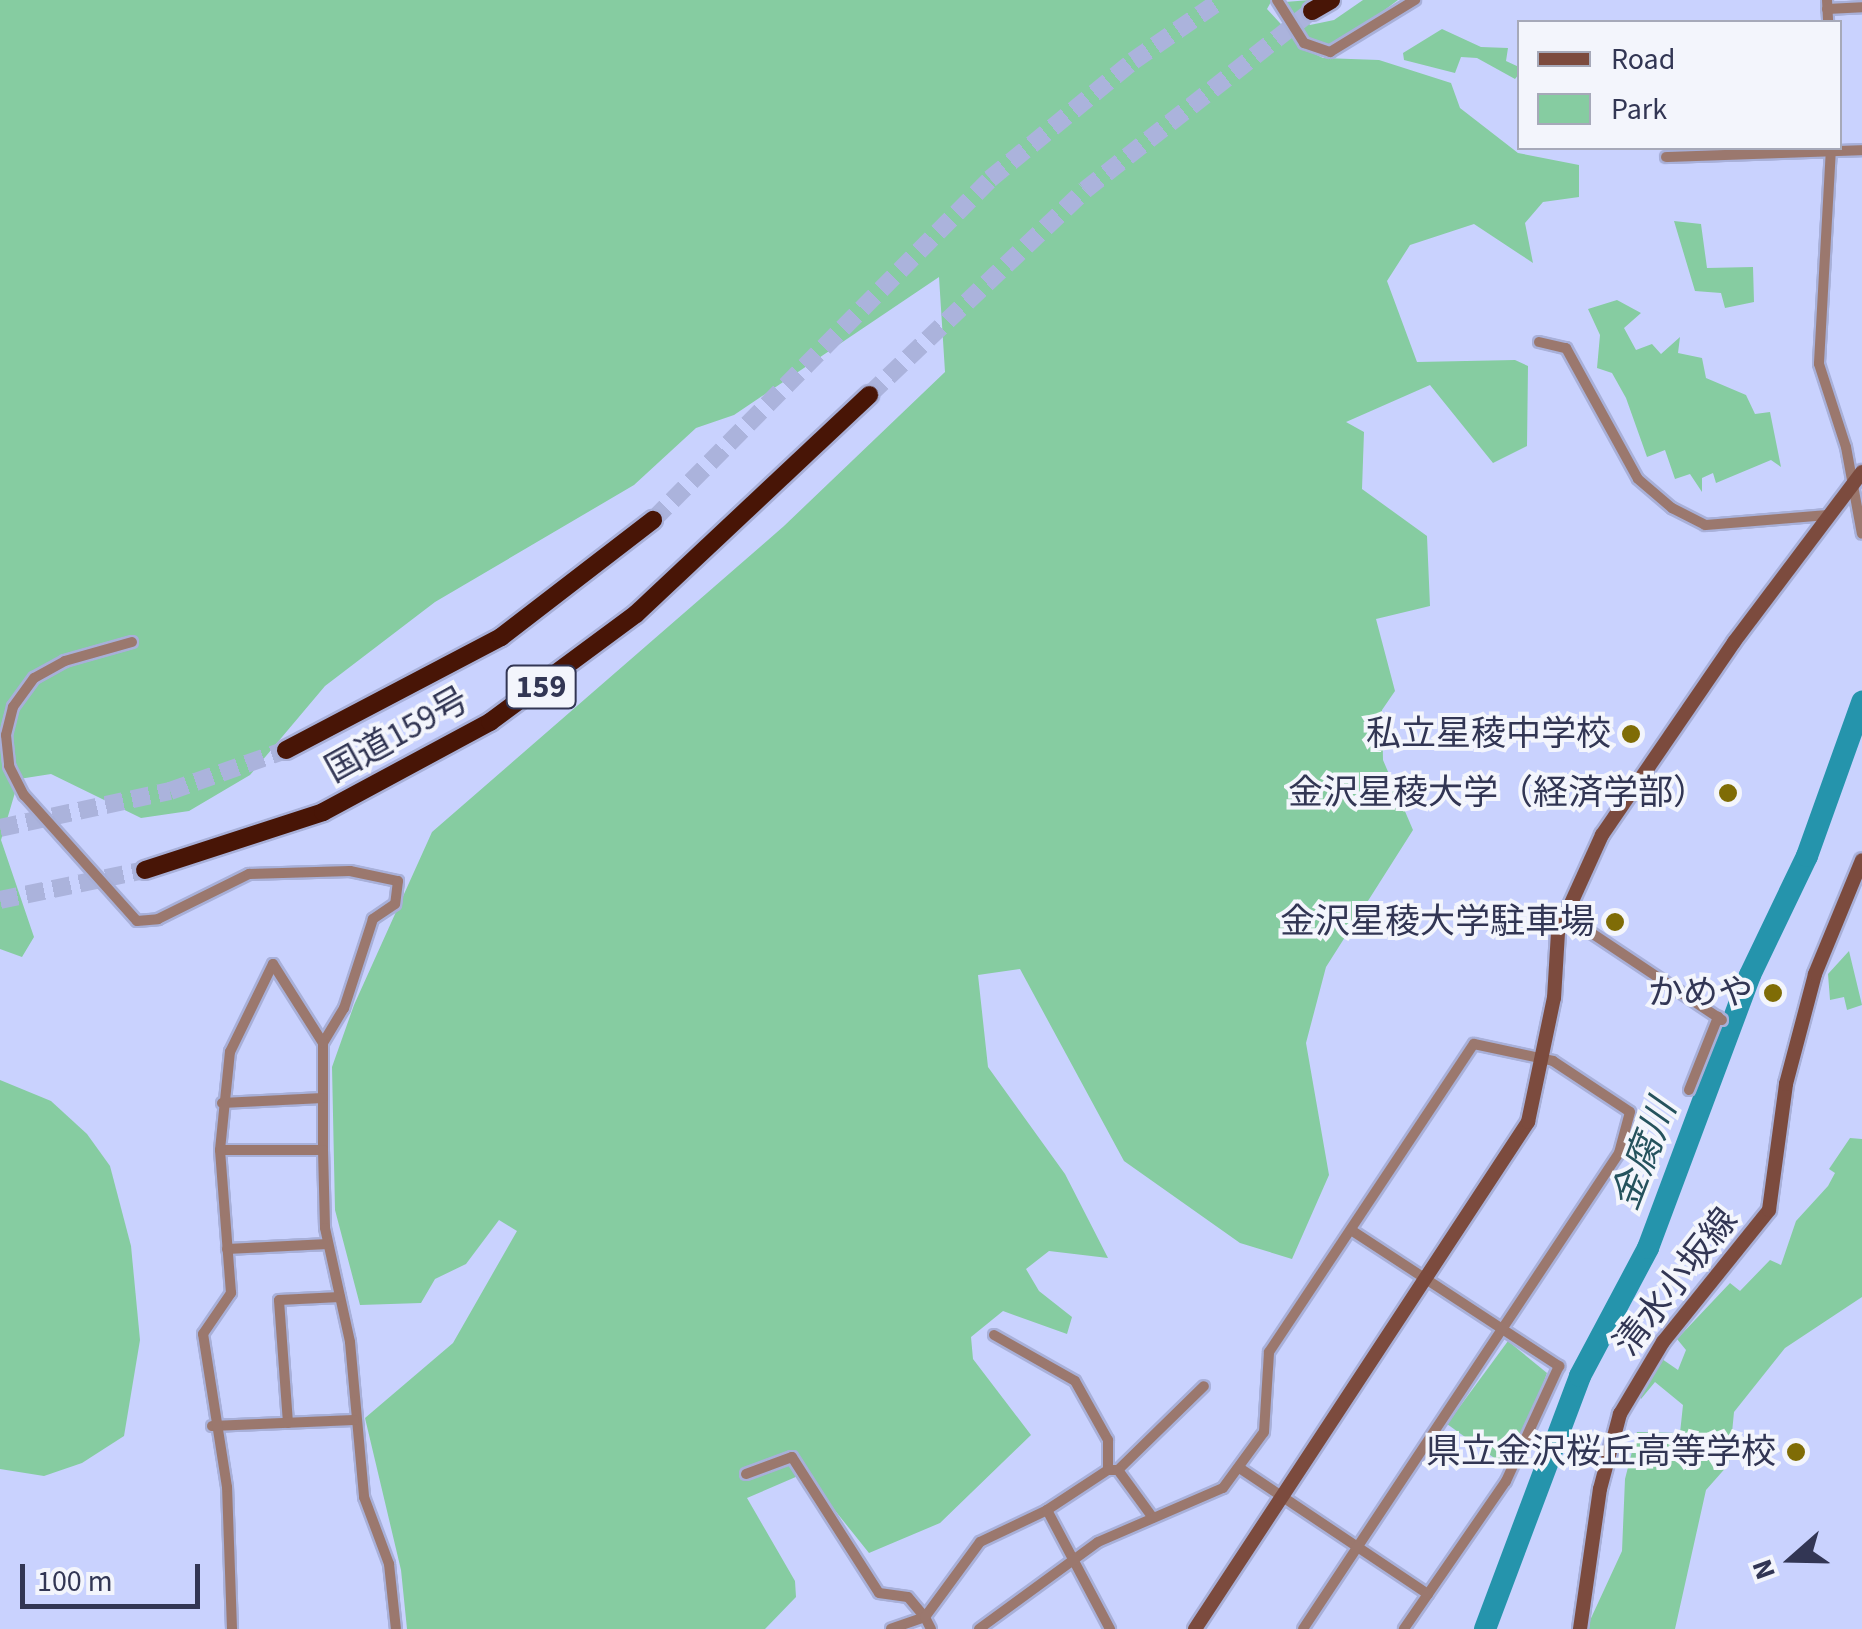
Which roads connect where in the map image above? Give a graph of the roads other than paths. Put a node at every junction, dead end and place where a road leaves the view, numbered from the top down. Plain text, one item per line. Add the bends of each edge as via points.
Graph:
1 (1277, 0) edge
2 (1331, 0) edge
3 (1414, 0) edge
4 (1827, 4) edge
5 (1862, 6) edge
6 (1312, 11) tunnel mouth
7 (1807, 150) edge
8 (1831, 150) edge
9 (1666, 156) dead end
10 (1538, 342) dead end
11 (869, 395) tunnel mouth
12 (1862, 472) edge
13 (1848, 487) junction
14 (1826, 516) junction
15 (653, 520) tunnel mouth
16 (1862, 534) edge
17 (132, 642) dead end
18 (286, 750) tunnel mouth
19 (1862, 860) edge
20 (144, 870) tunnel mouth
21 (1857, 885) edge
22 (1564, 914) junction
23 (323, 1043) junction
24 (1543, 1058) junction
25 (1690, 1090) dead end
26 (323, 1098) junction
27 (222, 1103) junction
28 (220, 1150) junction
29 (323, 1150) junction
30 (1351, 1230) junction
31 (328, 1244) junction
32 (228, 1250) junction
33 (1424, 1280) junction
34 (340, 1296) junction
35 (1503, 1328) junction
36 (994, 1335) dead end
37 (1204, 1386) dead end
38 (354, 1420) junction
39 (288, 1423) junction
40 (212, 1426) junction
41 (1241, 1468) junction
42 (1113, 1470) junction
43 (746, 1474) dead end
44 (1282, 1497) junction
45 (1047, 1510) junction
46 (1153, 1518) junction
47 (1356, 1548) junction
48 (1072, 1561) junction
49 (1428, 1594) junction
50 (925, 1618) junction
51 (232, 1629) edge
52 (396, 1629) edge
53 (891, 1629) edge
54 (931, 1629) edge
55 (979, 1629) edge
56 (1110, 1629) edge
57 (1195, 1629) edge
58 (1303, 1629) edge
59 (1404, 1629) edge
60 (1580, 1629) edge

1 - 3 street via 1304,43 1330,52
2 - 6 highway
4 - 5 street
7 - 9 street
8 - 13 street via 1819,364 1846,447
10 - 14 street via 1566,348 1638,479 1672,508 1706,525
11 - 20 highway, 国道159号 / 159 via 636,614 506,712 323,812
12 - 13 street
13 - 14 street
13 - 16 street
14 - 22 street via 1602,834
15 - 18 highway, 国道159号 / 159 via 502,638
17 - 23 street via 49,668 22,692 6,734 15,781 137,921 158,919 249,874 350,872 398,881 395,904 374,919 344,1008
19 - 21 street, 清水小坂線
21 - 60 street, 清水小坂線 via 1815,974 1788,1079 1769,1210 1663,1342 1620,1414 1600,1489
22 - 24 street
22 - 25 street via 1720,1018
23 - 26 street
23 - 27 street via 273,964 230,1052
24 - 30 street via 1474,1044
24 - 33 street via 1528,1122
24 - 35 street via 1630,1112 1619,1154
26 - 27 street
26 - 29 street
27 - 28 street
28 - 29 street
28 - 32 street
29 - 31 street
30 - 33 street
30 - 41 street via 1269,1352 1264,1432
31 - 32 street
31 - 34 street
32 - 40 street via 231,1293 203,1334
33 - 35 street
33 - 44 street
34 - 38 street
34 - 39 street via 280,1300
35 - 47 street
35 - 49 street via 1559,1366 1530,1439
36 - 42 street via 1075,1380 1108,1440
37 - 42 street
38 - 39 street
38 - 52 street via 364,1496 389,1564
39 - 40 street
40 - 51 street via 227,1487
41 - 44 street
41 - 46 street via 1223,1488
42 - 45 street
42 - 46 street
43 - 50 street via 792,1457 879,1594 908,1597
44 - 47 street
44 - 57 street
45 - 48 street
45 - 50 street via 980,1542
46 - 48 street
47 - 49 street
47 - 58 street
48 - 55 street
48 - 56 street
49 - 59 street
50 - 53 street
50 - 54 street

